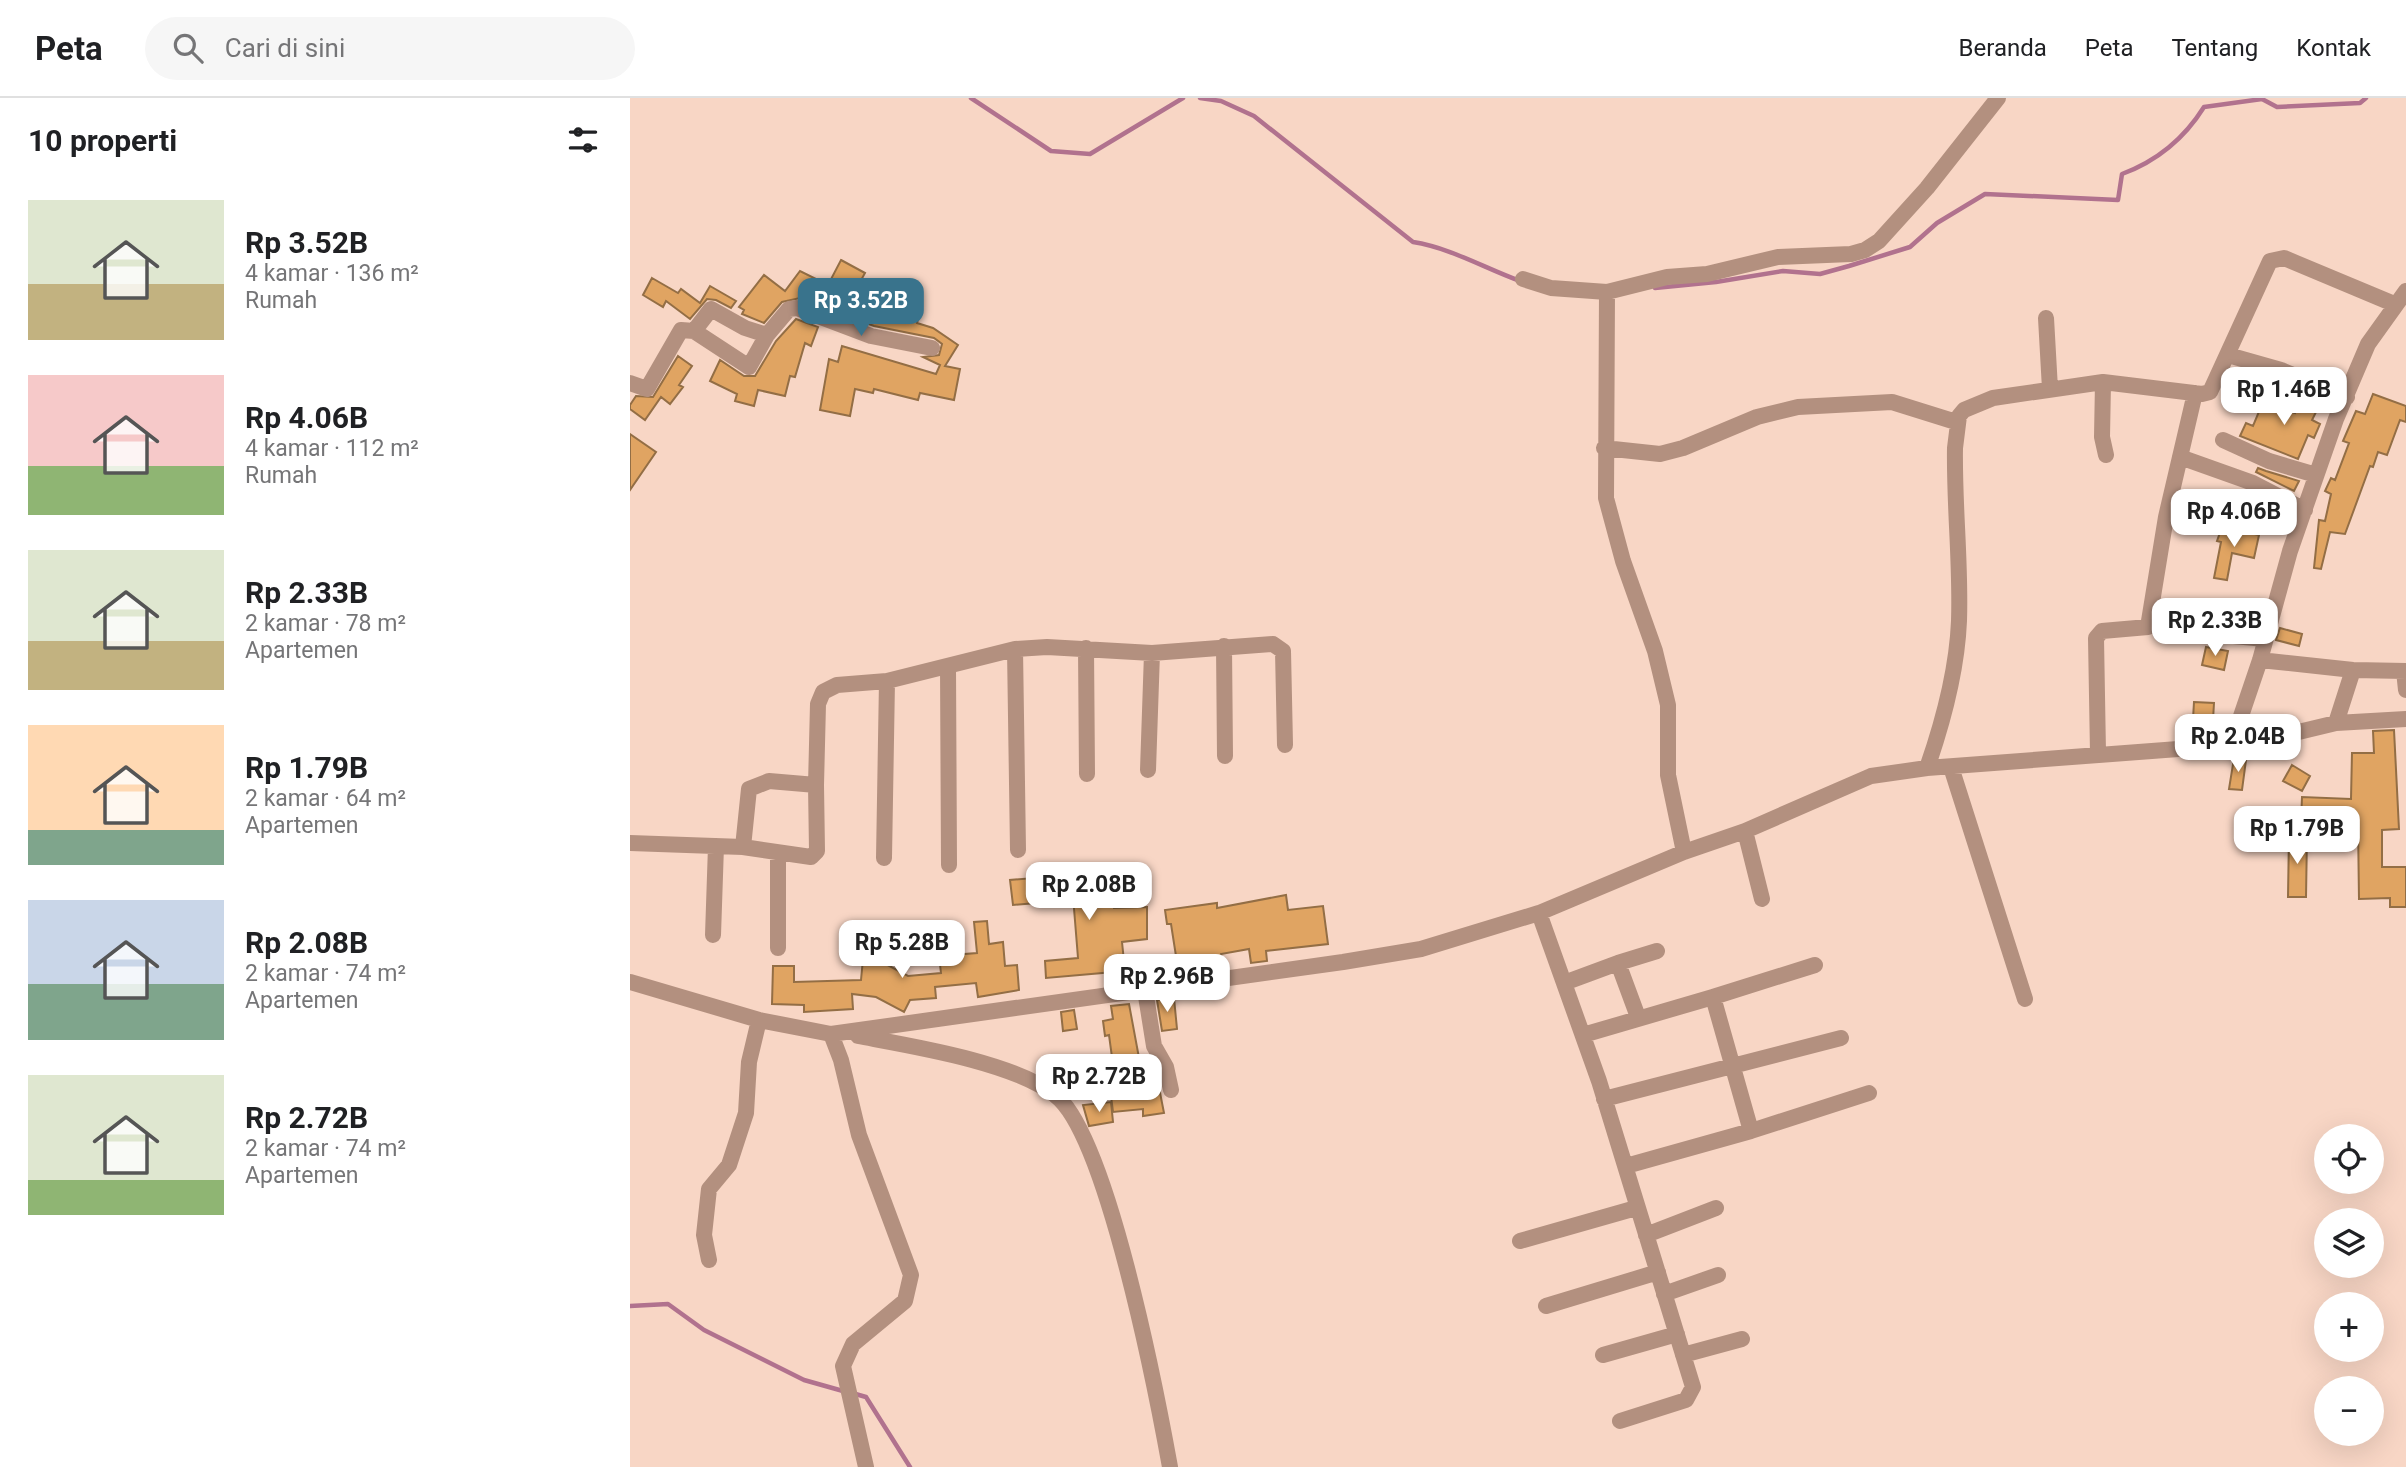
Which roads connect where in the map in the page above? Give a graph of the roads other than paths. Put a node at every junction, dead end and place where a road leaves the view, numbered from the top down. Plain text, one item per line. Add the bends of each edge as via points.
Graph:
1 (1998, 98) edge
2 (1523, 279) dead end
3 (2406, 291) edge
4 (1607, 292) junction
5 (2394, 304) junction
6 (2046, 318) dead end
7 (694, 331) junction
8 (767, 335) junction
9 (932, 348) dead end
10 (2228, 355) junction
11 (2103, 382) junction
12 (630, 383) edge
13 (2050, 389) junction
14 (2195, 393) junction
15 (2347, 397) junction
16 (1956, 422) junction
17 (2222, 440) dead end
18 (1604, 448) junction
19 (2106, 455) dead end
20 (2180, 457) junction
21 (2316, 475) junction
22 (2305, 510) junction
23 (2192, 628) dead end
24 (2265, 639) junction
25 (1224, 646) junction
26 (1086, 648) junction
27 (1015, 649) junction
28 (1152, 653) junction
29 (2260, 660) junction
30 (948, 666) junction
31 (2353, 670) junction
32 (2405, 671) edge
33 (887, 681) junction
34 (2406, 690) edge
35 (2406, 719) edge
36 (2336, 723) junction
37 (2231, 736) junction
38 (1285, 745) dead end
39 (2098, 753) junction
40 (1225, 756) dead end
41 (1951, 766) junction
42 (1927, 768) junction
43 (1148, 771) dead end
44 (1087, 774) dead end
45 (816, 785) junction
46 (1745, 831) junction
47 (630, 843) edge
48 (716, 846) junction
49 (743, 847) junction
50 (1018, 850) dead end
51 (1684, 852) junction
52 (778, 854) junction
53 (884, 858) dead end
54 (949, 864) dead end
55 (1762, 899) dead end
56 (1539, 913) junction
57 (713, 935) dead end
58 (778, 948) dead end
59 (1657, 951) dead end
60 (1618, 963) junction
61 (1815, 965) dead end
62 (630, 982) edge
63 (1564, 983) junction
64 (1145, 990) junction
65 (1713, 997) junction
66 (2025, 999) dead end
67 (1638, 1017) junction
68 (759, 1020) junction
69 (838, 1033) junction
70 (1583, 1035) junction
71 (1840, 1038) dead end
72 (1734, 1066) junction
73 (1171, 1090) dead end
74 (1868, 1093) dead end
75 (1604, 1099) junction
76 (1751, 1130) junction
77 (1626, 1166) junction
78 (1636, 1208) junction
79 (1716, 1208) dead end
80 (1646, 1235) junction
81 (1520, 1241) dead end
82 (709, 1260) dead end
83 (1658, 1272) junction
84 (1718, 1275) dead end
85 (1664, 1294) junction
86 (1546, 1306) dead end
87 (1677, 1334) junction
88 (1742, 1339) dead end
89 (1603, 1354) dead end
90 (1683, 1355) junction
91 (1620, 1421) dead end
92 (866, 1467) edge
93 (1170, 1467) edge

1 - 4 street via 1927,188 1879,241 1865,250 1778,257
2 - 4 street via 1560,289
3 - 5 street
4 - 18 street
5 - 10 street via 2284,258 2274,258
5 - 15 street via 2368,344
6 - 13 street
7 - 8 street via 712,309
7 - 8 street via 749,367
7 - 12 street via 681,330 648,388
8 - 9 street via 789,309 797,308 871,336
10 - 14 street via 2210,392
10 - 15 street
11 - 13 street
11 - 14 street
11 - 19 street
13 - 16 street via 1993,398 1964,410
14 - 20 street
15 - 21 street
16 - 18 street via 1892,402 1798,407 1756,417 1660,454
16 - 42 street via 1959,621 1955,660
17 - 21 street
18 - 51 street via 1609,517 1655,651 1668,705 1668,775
20 - 22 street via 2253,483
20 - 39 street via 2148,626 2102,631 2096,638
21 - 22 street
22 - 24 street
23 - 24 street
24 - 29 street
25 - 28 street
25 - 38 street via 1273,644 1283,651
25 - 40 street
26 - 27 street
26 - 28 street
26 - 44 street
27 - 30 street
27 - 50 street
28 - 43 street
29 - 31 street
29 - 37 street
30 - 33 street
30 - 54 street
31 - 32 street
31 - 36 street
32 - 34 street
33 - 45 street via 837,685 823,692 819,698
33 - 53 street
35 - 36 street
36 - 37 street via 2274,738
37 - 39 street via 2218,746 2203,748
39 - 41 street
41 - 42 street
41 - 66 street
42 - 46 street via 1871,776
45 - 49 street via 769,780 749,789
45 - 52 street via 815,855
46 - 51 street
46 - 55 street
47 - 48 street
48 - 49 street
48 - 57 street
49 - 52 street
51 - 56 street
52 - 58 street
56 - 63 street
56 - 64 street via 1421,949
59 - 60 street
60 - 63 street
60 - 67 street
61 - 65 street
62 - 68 street
63 - 70 street
64 - 69 street
64 - 73 street via 1154,1046 1166,1067
65 - 67 street
65 - 72 street
67 - 70 street
68 - 69 street
68 - 82 street via 749,1062 746,1113 729,1165 709,1189 704,1235
69 - 92 street via 859,1135 911,1275 905,1301 853,1344 843,1366
69 - 93 street via 947,1054 1032,1081 1071,1109 1112,1216
70 - 75 street
71 - 72 street
72 - 75 street
72 - 76 street
74 - 76 street
75 - 77 street
76 - 77 street
77 - 78 street
78 - 80 street
78 - 81 street
79 - 80 street
80 - 83 street
83 - 85 street
83 - 86 street
84 - 85 street
85 - 87 street
87 - 89 street
87 - 90 street
88 - 90 street
90 - 91 street via 1693,1387 1686,1400

